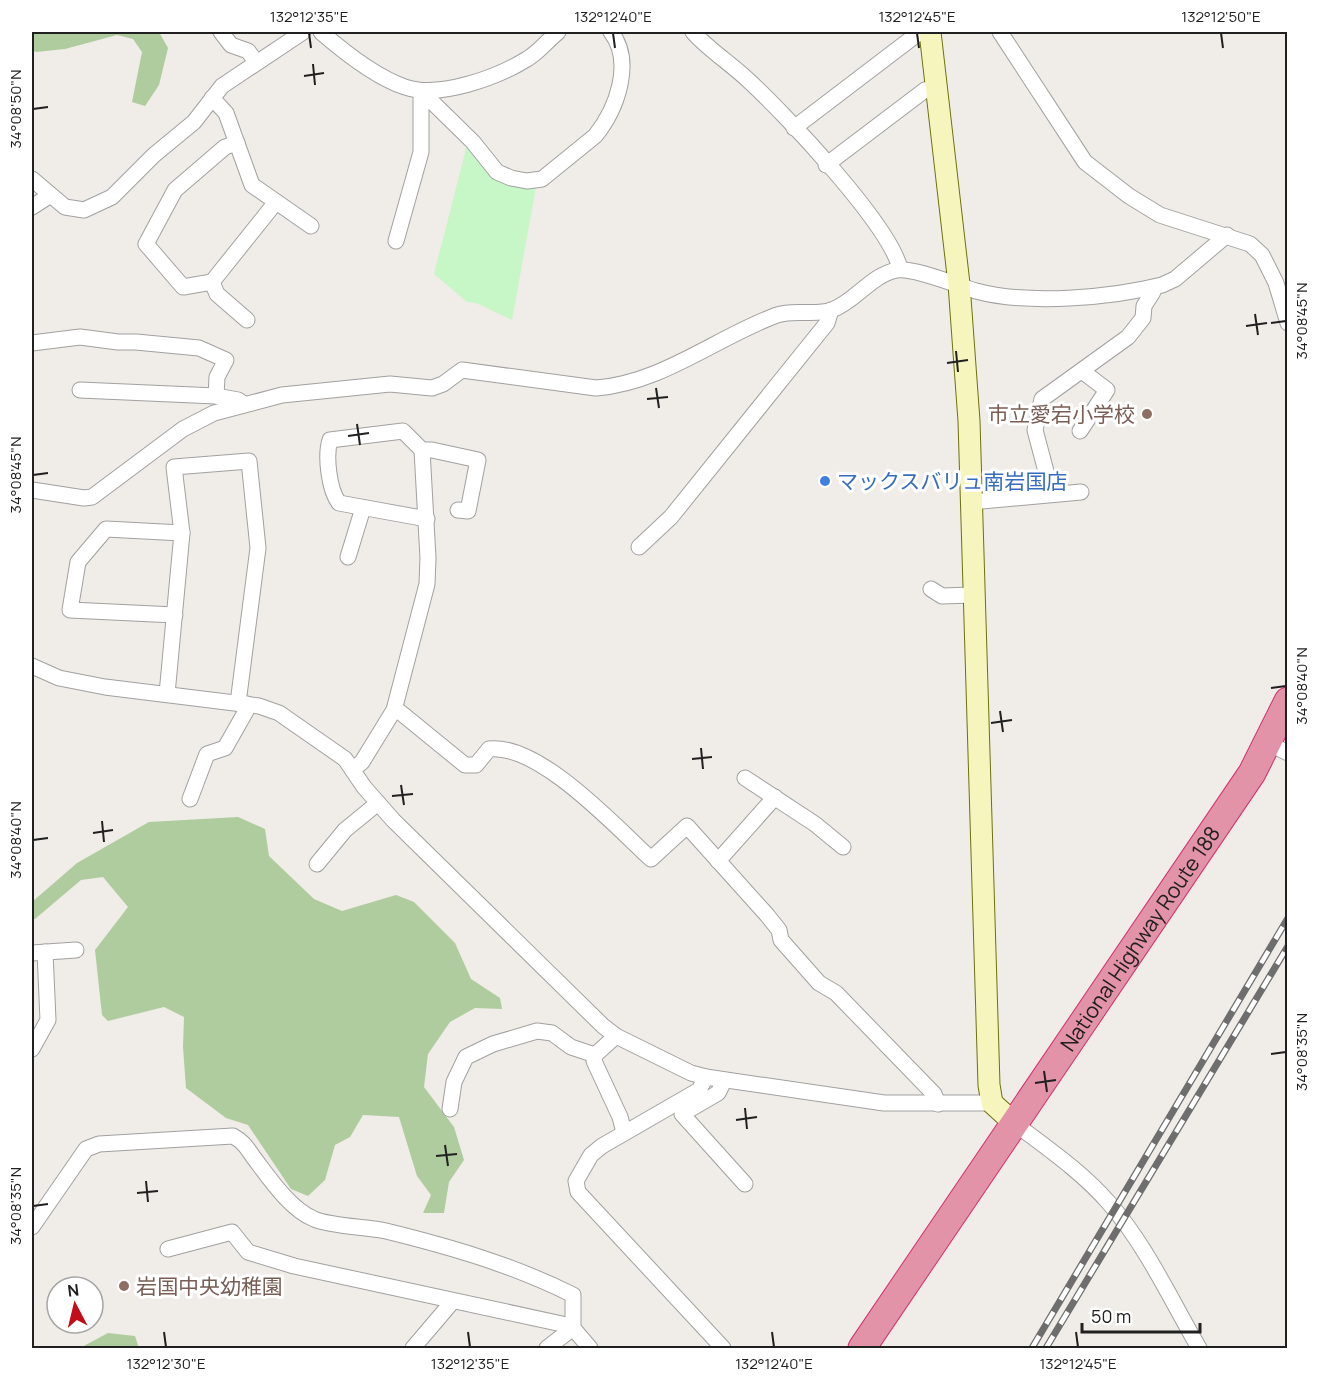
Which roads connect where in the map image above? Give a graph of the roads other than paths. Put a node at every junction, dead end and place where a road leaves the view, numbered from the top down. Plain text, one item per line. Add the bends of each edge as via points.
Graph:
1 (221, 32) edge
2 (303, 32) edge
3 (321, 32) edge
4 (558, 32) edge
5 (611, 32) edge
6 (693, 32) edge
7 (920, 32) edge
8 (930, 32) edge
9 (1000, 32) edge
10 (256, 62) junction
11 (937, 88) junction
12 (421, 90) junction
13 (212, 98) junction
14 (794, 128) junction
15 (237, 143) junction
16 (826, 165) junction
17 (32, 179) edge
18 (49, 196) junction
19 (276, 202) junction
20 (32, 207) edge
21 (311, 226) dead end
22 (1227, 235) junction
23 (396, 242) dead end
24 (900, 269) junction
25 (212, 282) junction
26 (959, 285) junction
27 (1152, 288) junction
28 (831, 310) junction
29 (247, 320) dead end
30 (1287, 323) edge
31 (32, 343) edge
32 (1082, 371) junction
33 (80, 390) dead end
34 (216, 396) junction
35 (244, 404) junction
36 (1080, 431) dead end
37 (422, 450) junction
38 (32, 490) edge
39 (1081, 492) dead end
40 (1052, 494) junction
41 (970, 502) junction
42 (363, 508) junction
43 (458, 510) dead end
44 (427, 519) junction
45 (182, 533) junction
46 (639, 548) dead end
47 (348, 557) dead end
48 (931, 589) dead end
49 (972, 595) junction
50 (175, 615) junction
51 (32, 666) edge
52 (167, 694) junction
53 (1287, 701) edge
54 (243, 704) junction
55 (393, 710) junction
56 (1278, 748) edge
57 (353, 769) junction
58 (745, 778) dead end
59 (774, 797) junction
60 (190, 799) dead end
61 (378, 803) junction
62 (843, 847) dead end
63 (718, 861) junction
64 (317, 864) dead end
65 (76, 950) dead end
66 (38, 952) edge
67 (616, 1036) junction
68 (32, 1049) edge
69 (596, 1055) junction
70 (706, 1077) junction
71 (724, 1081) junction
72 (992, 1103) junction
73 (938, 1104) junction
74 (450, 1109) dead end
75 (1014, 1123) junction
76 (624, 1132) junction
77 (745, 1184) dead end
78 (32, 1227) edge
79 (168, 1249) dead end
80 (453, 1301) junction
81 (573, 1328) junction
82 (412, 1348) edge
83 (547, 1348) edge
84 (590, 1348) edge
85 (723, 1348) edge
86 (862, 1348) edge
87 (1199, 1348) edge

1 - 10 street via 231,45 248,51
2 - 10 street
3 - 12 street via 364,65 404,87
4 - 12 street via 529,58 491,77
5 - 12 street via 620,44 621,81 602,128 542,179 519,179 497,172
6 - 14 street via 749,81
7 - 14 street
8 - 11 street
9 - 22 street via 1085,162 1160,214
10 - 13 street
11 - 16 street via 925,90
11 - 26 street
12 - 23 street via 421,152
13 - 15 street via 226,113
13 - 18 street via 194,122 112,197 84,210 65,207
14 - 16 street
15 - 19 street via 252,185
15 - 25 street via 225,147 175,190 146,244 183,287
16 - 24 street via 880,227 897,255
17 - 18 street
18 - 20 street
19 - 21 street
19 - 25 street
22 - 27 street via 1175,279
22 - 30 street via 1250,244 1262,255 1276,283
24 - 26 street
24 - 28 street via 885,274
25 - 29 street via 217,294
26 - 27 street via 1009,297 1043,299
26 - 41 street via 969,421
27 - 32 street via 1143,318 1128,337
28 - 35 street via 781,314 667,368 614,387 462,370 432,388 390,384 282,395
28 - 46 street via 827,323 671,516
31 - 34 street via 80,337 199,348 226,360 217,377
32 - 36 street via 1107,390
32 - 40 street via 1042,399 1035,430
33 - 34 street
34 - 35 street
35 - 38 street via 214,413 183,429 92,496
37 - 42 street via 403,431 330,440 327,449 334,496 339,503
37 - 43 street via 478,460 468,512
37 - 44 street
39 - 40 street
40 - 41 street
41 - 49 street
42 - 44 street
42 - 47 street
44 - 55 street via 427,584
45 - 50 street
45 - 50 street via 106,529 78,562 70,610
45 - 54 street via 174,467 249,461 258,548
48 - 49 street via 942,596
49 - 72 street
50 - 52 street
51 - 52 street via 59,678
52 - 54 street
53 - 56 highway, National Highway Route 188
54 - 57 street via 279,713 345,759
54 - 60 street via 246,711 225,748 207,754
55 - 57 street via 362,762
55 - 63 street via 465,765 476,765 489,749 499,747 528,756 549,769 651,859 687,826
56 - 75 highway, National Highway Route 188 via 1252,773
57 - 61 street
58 - 59 street
59 - 62 street
59 - 63 street
61 - 64 street via 345,830
61 - 67 street via 483,910
63 - 73 street via 780,930 781,940 819,983 836,993 934,1094
65 - 66 street
66 - 68 street via 48,1020
67 - 69 street
67 - 70 street
69 - 74 street via 571,1047 552,1033 537,1031 493,1044 466,1057 454,1082
69 - 76 street via 594,1061
70 - 71 street
70 - 76 street via 699,1090
71 - 73 street via 884,1103
71 - 77 street via 718,1093 682,1114
72 - 73 street
72 - 75 street
75 - 86 highway, National Highway Route 188
75 - 87 street via 1110,1204 1138,1243
76 - 85 street via 591,1155 576,1181 578,1191
78 - 81 street via 86,1149 99,1144 233,1136 244,1142 300,1212 317,1221 362,1226 444,1245 526,1272 573,1295
79 - 80 street via 231,1232 248,1252
80 - 81 street
80 - 82 street
81 - 83 street
81 - 84 street

